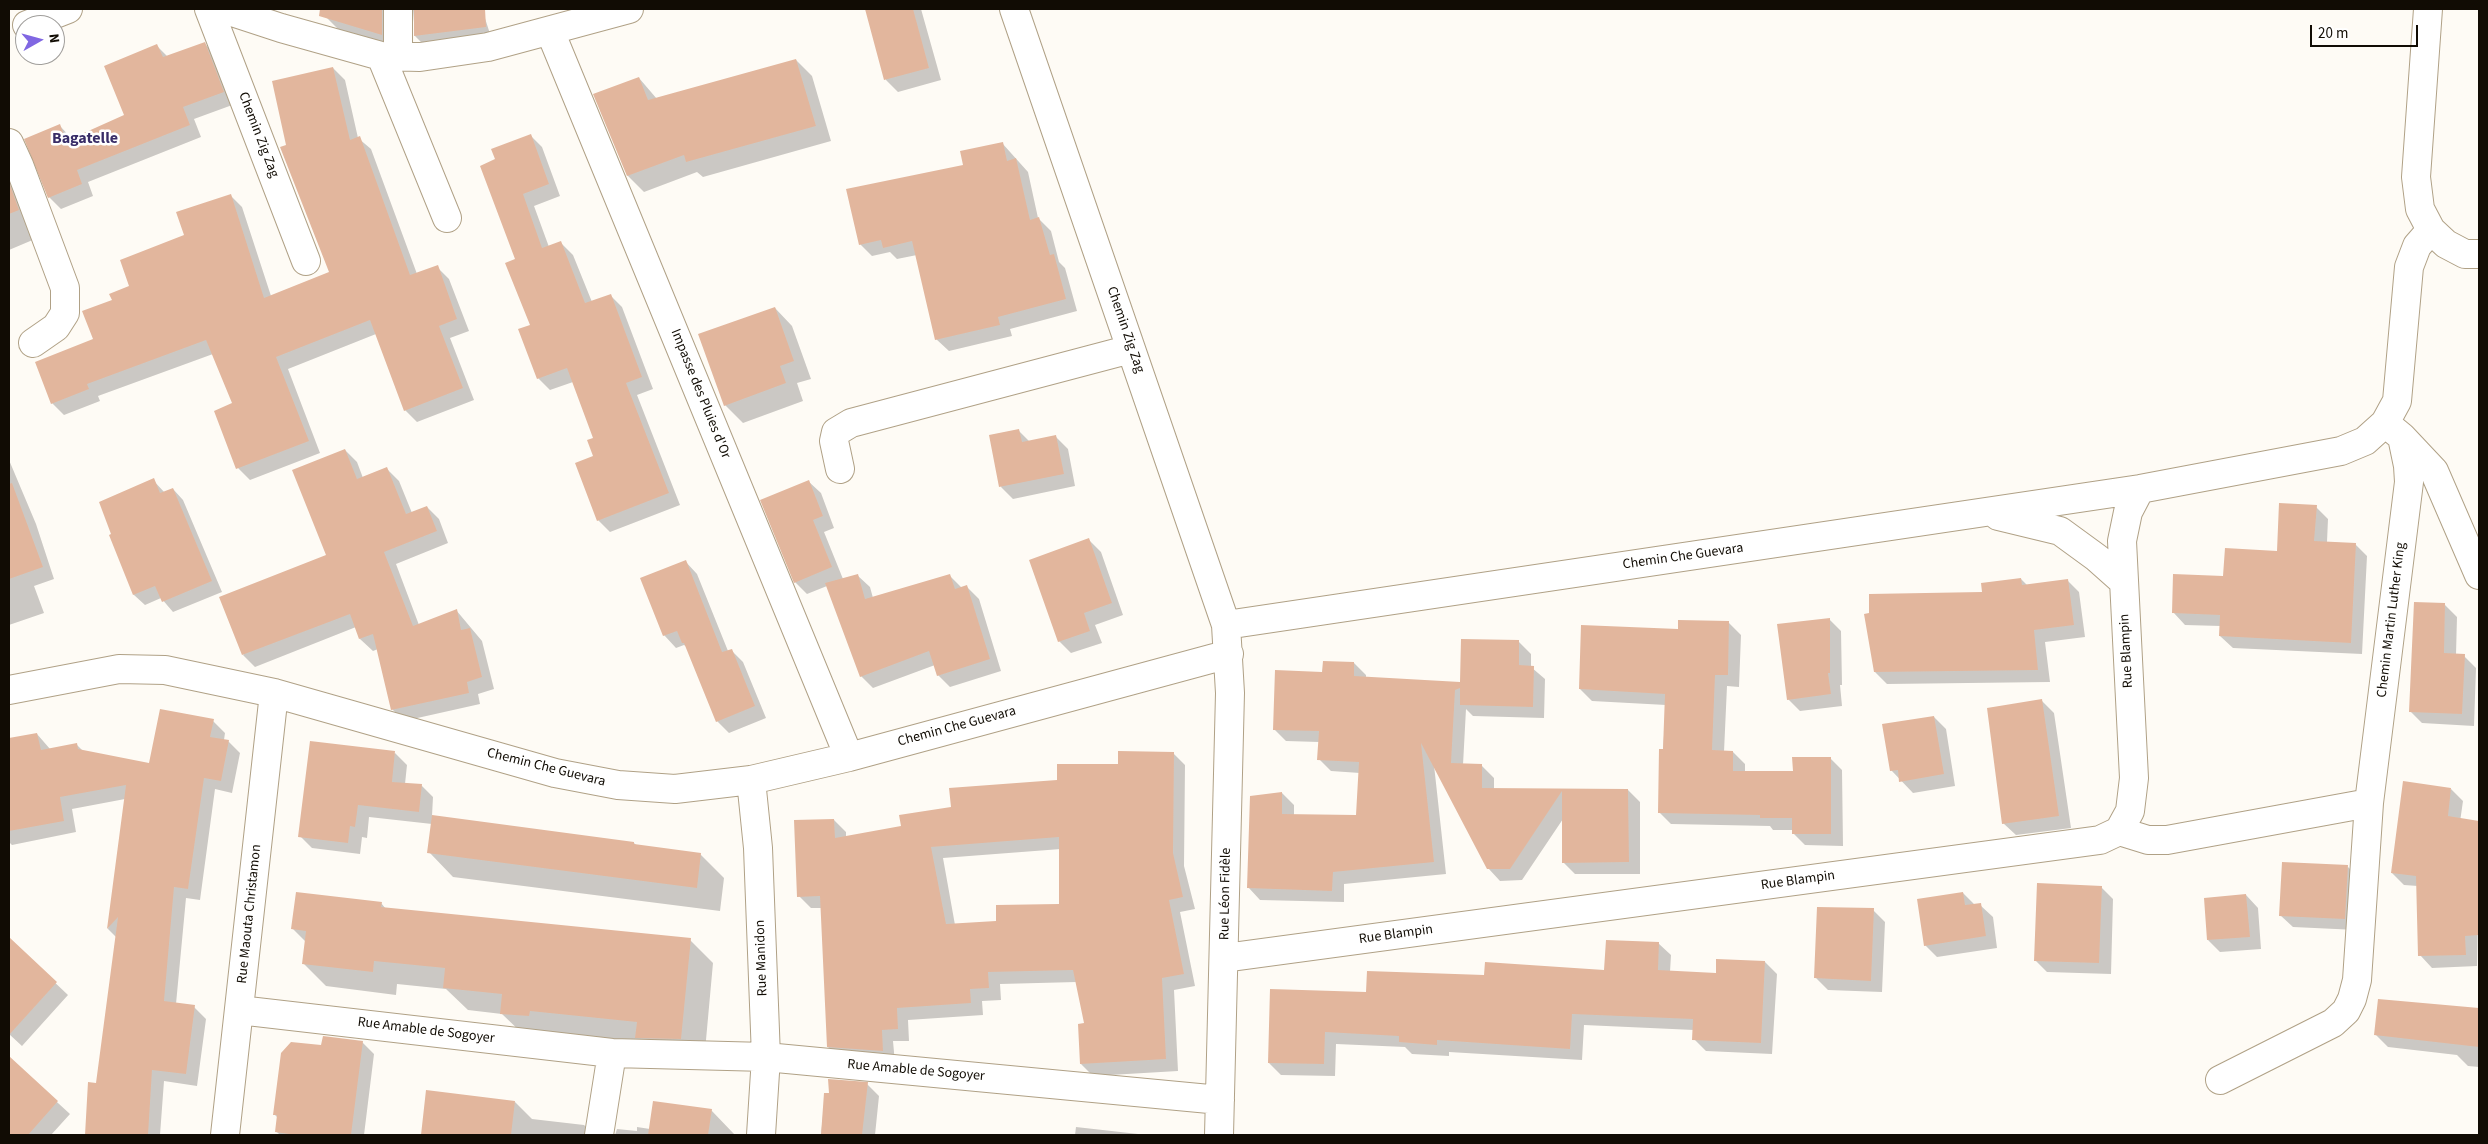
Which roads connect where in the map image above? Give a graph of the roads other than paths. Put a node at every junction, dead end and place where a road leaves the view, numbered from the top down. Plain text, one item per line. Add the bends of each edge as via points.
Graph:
1 (68, 9) edge
2 (210, 9) edge
3 (223, 9) edge
4 (398, 9) edge
5 (629, 9) edge
6 (1014, 9) edge
7 (2428, 9) edge
8 (52, 15) edge
9 (550, 31) junction
10 (390, 56) junction
11 (9, 143) edge
12 (447, 218) dead end
13 (2431, 230) junction
14 (2479, 254) edge
15 (306, 261) dead end
16 (33, 343) dead end
17 (1131, 349) junction
18 (2393, 430) junction
19 (840, 469) dead end
20 (2140, 489) junction
21 (1986, 512) junction
22 (2479, 574) edge
23 (2124, 582) junction
24 (1226, 625) junction
25 (1229, 654) junction
26 (9, 690) edge
27 (274, 693) junction
28 (849, 757) junction
29 (751, 780) junction
30 (2369, 803) junction
31 (2119, 831) junction
32 (1224, 958) junction
33 (239, 1010) junction
34 (612, 1053) junction
35 (766, 1057) junction
36 (2220, 1080) dead end
37 (1220, 1100) junction
38 (225, 1135) edge
39 (599, 1135) edge
40 (760, 1135) edge
41 (1219, 1135) edge

1 - 8 street
2 - 15 street, Chemin Zig Zag
3 - 10 street via 281,28
4 - 10 street
5 - 9 street
6 - 17 street, Chemin Zig Zag
7 - 13 street via 2416,177 2420,209
9 - 10 street via 452,54
9 - 28 street, Impasse des Pluies d'Or
10 - 12 street
11 - 16 street via 64,288 65,313 56,327
13 - 14 street via 2446,244 2465,254
13 - 18 street via 2416,246 2410,266
17 - 19 street via 851,423 836,432 834,442
17 - 24 street, Chemin Zig Zag
18 - 20 street via 2341,451
18 - 22 street via 2434,471
18 - 30 street, Chemin Martin Luther King via 2408,466 2409,482
20 - 21 street, Chemin Che Guevara
20 - 23 street, Rue Blampin via 2128,512 2122,541
21 - 23 street via 2060,531
21 - 24 street, Chemin Che Guevara
23 - 31 street, Rue Blampin via 2134,778 2130,811
24 - 25 street, Chemin Zig Zag
25 - 28 street, Chemin Che Guevara
25 - 32 street, Rue Léon Fidèle
26 - 27 street, Chemin Che Guevara via 119,669 165,670
27 - 29 street, Chemin Che Guevara via 555,773 618,785 676,789
27 - 33 street, Rue Maouta Christamon
28 - 29 street, Chemin Che Guevara
29 - 35 street, Rue Manidon via 758,848
30 - 31 street via 2167,840 2148,840
30 - 36 street, Chemin Martin Luther King via 2357,980 2346,1011 2333,1023
31 - 32 street, Rue Blampin via 2100,840
32 - 37 street, Rue Léon Fidèle
33 - 34 street, Rue Amable de Sogoyer
33 - 38 street, Rue Maouta Christamon
34 - 35 street, Rue Amable de Sogoyer
34 - 39 street
35 - 37 street, Rue Amable de Sogoyer
35 - 40 street, Rue Manidon
37 - 41 street, Rue Léon Fidèle

